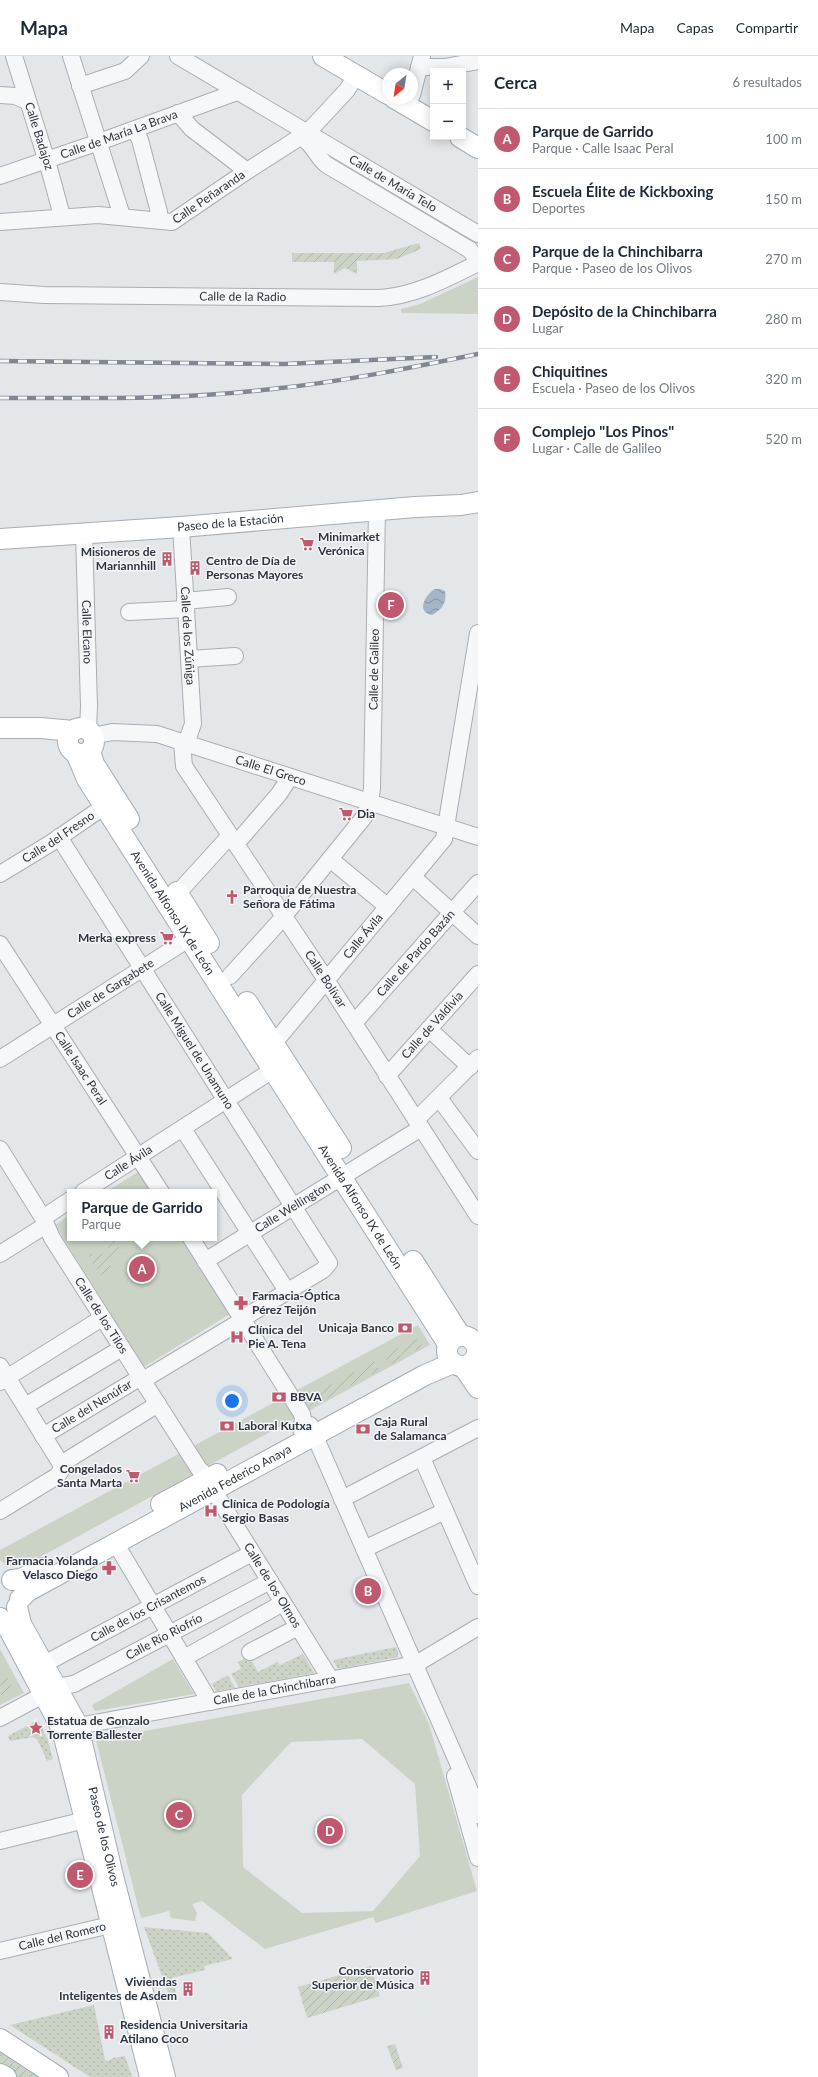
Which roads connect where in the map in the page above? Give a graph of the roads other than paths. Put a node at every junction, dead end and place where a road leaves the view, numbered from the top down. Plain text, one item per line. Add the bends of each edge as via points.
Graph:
1 (14, 56) edge
2 (71, 56) edge
3 (141, 56) edge
4 (178, 56) edge
5 (323, 56) edge
6 (478, 61) edge
7 (421, 62) edge
8 (356, 76) junction
9 (80, 86) junction
10 (382, 91) edge
11 (237, 92) junction
12 (0, 95) edge
13 (27, 101) junction
14 (412, 104) edge
15 (178, 113) junction
16 (430, 119) edge
17 (135, 129) junction
18 (304, 134) junction
19 (465, 140) edge
20 (99, 142) junction
21 (478, 148) edge
22 (46, 160) junction
23 (246, 170) junction
24 (0, 176) edge
25 (62, 216) junction
26 (122, 216) junction
27 (159, 220) junction
28 (0, 222) edge
29 (478, 234) edge
30 (478, 262) edge
31 (0, 292) edge
32 (472, 506) edge
33 (377, 510) junction
34 (181, 527) junction
35 (84, 534) junction
36 (0, 539) edge
37 (228, 597) dead end
38 (186, 605) junction
39 (129, 612) dead end
40 (478, 633) edge
41 (235, 656) dead end
42 (189, 659) junction
43 (0, 728) edge
44 (0, 741) edge
45 (81, 741) junction
46 (184, 742) junction
47 (290, 777) junction
48 (110, 803) junction
49 (370, 803) junction
50 (446, 827) junction
51 (59, 837) junction
52 (478, 837) edge
53 (235, 841) junction
54 (330, 859) junction
55 (0, 874) edge
56 (413, 877) junction
57 (478, 883) edge
58 (177, 894) junction
59 (388, 907) junction
60 (452, 913) junction
61 (283, 915) junction
62 (195, 935) junction
63 (478, 936) edge
64 (0, 944) edge
65 (142, 969) junction
66 (478, 974) edge
67 (230, 976) junction
68 (326, 981) junction
69 (354, 1023) junction
70 (52, 1026) junction
71 (429, 1029) junction
72 (274, 1043) junction
73 (0, 1059) edge
74 (474, 1063) edge
75 (280, 1066) junction
76 (387, 1076) junction
77 (439, 1098) junction
78 (226, 1101) junction
79 (419, 1124) junction
80 (183, 1129) junction
81 (0, 1149) edge
82 (478, 1151) edge
83 (138, 1157) junction
84 (349, 1174) junction
85 (88, 1189) edge
86 (159, 1189) edge
87 (67, 1202) edge
88 (294, 1207) junction
89 (478, 1216) edge
90 (44, 1221) junction
91 (251, 1234) junction
92 (193, 1241) edge
93 (0, 1254) edge
94 (205, 1261) junction
95 (329, 1264) joint
96 (287, 1291) junction
97 (102, 1318) junction
98 (243, 1320) junction
99 (122, 1348) junction
100 (464, 1352) edge
101 (2, 1375) edge
102 (142, 1378) junction
103 (478, 1388) edge
104 (158, 1404) junction
105 (25, 1406) junction
106 (478, 1428) edge
107 (309, 1430) junction
108 (43, 1436) junction
109 (422, 1458) junction
110 (60, 1464) junction
111 (212, 1485) junction
112 (342, 1499) junction
113 (0, 1511) edge
114 (445, 1511) junction
115 (116, 1544) junction
116 (364, 1549) junction
117 (252, 1553) junction
118 (6, 1577) edge
119 (270, 1581) junction
120 (478, 1586) edge
121 (19, 1603) junction
122 (283, 1603) junction
123 (153, 1606) junction
124 (0, 1618) edge
125 (298, 1627) junction
126 (478, 1627) edge
127 (170, 1634) junction
128 (250, 1652) dead end
129 (184, 1658) junction
130 (44, 1664) junction
131 (416, 1664) junction
132 (331, 1680) junction
133 (49, 1691) junction
134 (210, 1702) junction
135 (0, 1718) edge
136 (70, 1728) junction
137 (445, 1731) junction
138 (478, 1799) edge
139 (478, 1804) edge
140 (478, 1815) edge
141 (85, 1820) junction
142 (0, 1841) edge
143 (478, 1858) edge
144 (117, 1919) junction
145 (0, 1943) edge
146 (0, 1951) edge
147 (0, 2039) edge
148 (0, 2074) edge
149 (6, 2077) edge
150 (58, 2077) edge
151 (150, 2077) edge
152 (165, 2077) edge

1 - 13 street, Calle Badajoz
2 - 9 street
3 - 9 street via 125,71
4 - 11 street
5 - 8 main road
6 - 7 street via 445,67
8 - 10 main road
8 - 18 street, Calle Peñaranda via 348,90
9 - 20 street
11 - 15 street, Calle de María La Brava
11 - 18 street
12 - 13 street via 15,96
13 - 22 street, Calle Badajoz
14 - 16 main road
15 - 17 street, Calle de María La Brava
15 - 23 street via 192,129
17 - 20 street, Calle de María La Brava
17 - 27 street via 159,212
18 - 23 street, Calle Peñaranda
18 - 29 street, Calle de María Telo
18 - 30 street via 320,159 328,165 470,250
19 - 21 main road
20 - 22 street, Calle de María La Brava
20 - 26 street
22 - 24 street, Calle de María La Brava
22 - 25 street, Calle Badajoz
23 - 27 street, Calle Peñaranda via 172,222
25 - 26 street, Calle Peñaranda
25 - 28 street, Calle Peñaranda
26 - 27 street, Calle Peñaranda
30 - 31 street, Calle de la Radio via 427,287 394,297 379,298 44,295
32 - 33 main road, Paseo de la Estación
33 - 34 main road, Paseo de la Estación
33 - 49 street, Calle de Galileo
34 - 35 main road, Paseo de la Estación
34 - 38 street, Calle de los Zúñiga
35 - 36 main road, Paseo de la Estación
35 - 45 street, Calle Elcano via 89,706
37 - 38 street
38 - 39 street
38 - 42 street, Calle de los Zúñiga
40 - 50 street, Calle Ávila
41 - 42 street
42 - 46 street, Calle de los Zúñiga via 193,724
43 - 45 main road, Calle El Greco via 41,728
44 - 45 main road, Calle El Greco
45 - 46 street, Calle El Greco via 112,732 157,734
45 - 48 main road, Avenida Alfonso IX de León via 87,779
46 - 47 street, Calle El Greco
46 - 53 street, Calle Bolívar via 184,766
47 - 49 street, Calle El Greco
47 - 53 street via 279,794 241,838
48 - 51 street, Calle del Fresno
48 - 58 main road, Avenida Alfonso IX de León
48 - 62 main road, Avenida Alfonso IX de León
49 - 50 street, Calle El Greco
49 - 54 street via 364,817
50 - 52 street, Calle El Greco
50 - 56 street, Calle Ávila via 444,839
51 - 55 street, Calle del Fresno
51 - 65 street, Calle Miguel de Unamuno
53 - 58 street via 226,840
53 - 61 street, Calle Bolívar
54 - 59 street
54 - 61 street
56 - 59 street, Calle Ávila
56 - 60 street
57 - 60 street, Calle de Pardo Bazán
58 - 62 main road, Avenida Alfonso IX de León
59 - 68 street, Calle Ávila
60 - 63 street
60 - 69 street, Calle de Pardo Bazán
61 - 67 street
61 - 68 street, Calle Bolívar
62 - 65 street, Calle de Gargabete
62 - 67 main road, Avenida Alfonso IX de León
62 - 75 main road, Avenida Alfonso IX de León
64 - 70 street, Calle Isaac Peral
65 - 70 street, Calle de Gargabete
65 - 78 street, Calle Miguel de Unamuno
66 - 71 street, Calle de Valdivia
67 - 72 main road, Avenida Alfonso IX de León
68 - 69 street, Calle Bolívar
68 - 72 street, Calle Ávila
69 - 76 street, Calle Bolívar
70 - 73 street, Calle de Gargabete
70 - 83 street, Calle Isaac Peral
71 - 74 street
71 - 76 street, Calle de Valdivia
72 - 75 main road, Avenida Alfonso IX de León
74 - 77 street, Calle Wellington
75 - 78 street, Calle Ávila
75 - 84 main road, Avenida Alfonso IX de León
76 - 79 street, Calle Bolívar
77 - 79 street, Calle Wellington
77 - 82 street
78 - 80 street, Calle Ávila
78 - 88 street, Calle Miguel de Unamuno
79 - 84 street, Calle Wellington
79 - 89 street, Calle Bolívar
80 - 83 street, Calle Ávila
80 - 91 street
81 - 90 street, Calle de los Tilos
83 - 85 street, Calle Ávila
83 - 86 street, Calle Isaac Peral
84 - 88 street, Calle Wellington
84 - 100 main road, Avenida Alfonso IX de León
87 - 90 street
88 - 91 street, Calle Wellington
88 - 95 street, Calle Miguel de Unamuno
90 - 93 street
90 - 97 street, Calle de los Tilos
91 - 94 street, Calle Wellington
91 - 96 street
92 - 94 street
94 - 98 street
95 - 96 street, Calle del Nenúfar
96 - 98 street, Calle del Nenúfar
97 - 99 street, Calle de los Tilos
97 - 101 street
98 - 102 street, Calle del Nenúfar
98 - 107 street via 302,1414
99 - 102 street, Calle de los Tilos
99 - 105 street
100 - 103 main road, Avenida Alfonso IX de León
100 - 107 main road, Avenida Federico Anaya
101 - 105 street
102 - 104 street, Calle de los Tilos
102 - 108 street, Calle del Nenúfar
104 - 110 street
104 - 111 street, Calle de los Tilos
105 - 108 street
106 - 109 street
107 - 111 main road, Avenida Federico Anaya
107 - 112 street
108 - 110 street
109 - 112 street
109 - 114 street
110 - 113 street via 62,1469 57,1476
111 - 115 main road, Avenida Federico Anaya
111 - 117 street, Calle de los Olmos
111 - 118 main road, Avenida Federico Anaya via 21,1579
112 - 116 street
114 - 116 street
114 - 120 street
115 - 121 main road, Avenida Federico Anaya via 28,1591
115 - 123 street
116 - 131 street
117 - 119 street, Calle de los Olmos
117 - 123 street, Calle de los Crisantemos
118 - 121 main road, Paseo de los Olivos via 20,1591
119 - 122 street, Calle de los Olmos
119 - 127 street, Calle Río Riofrío
121 - 124 main road, Avenida Federico Anaya via 8,1615
121 - 130 main road, Paseo de los Olivos via 21,1624
122 - 125 street, Calle de los Olmos
122 - 129 street
123 - 127 street
123 - 130 street, Calle de los Crisantemos
124 - 133 main road, Paseo de los Olivos
125 - 128 street
125 - 132 street, Calle de los Olmos
126 - 131 street, Calle de la Chinchibarra
127 - 129 street
127 - 133 street, Calle Río Riofrío via 74,1684
129 - 134 street
130 - 133 main road, Paseo de los Olivos
131 - 132 street, Calle de la Chinchibarra
131 - 137 street
132 - 134 street, Calle de la Chinchibarra
133 - 135 street, Calle Río Riofrío
133 - 136 main road, Paseo de los Olivos
134 - 136 street, Calle de la Chinchibarra
136 - 141 main road, Paseo de los Olivos
136 - 144 main road, Paseo de los Olivos
137 - 138 street via 471,1793
137 - 143 street
139 - 140 street
141 - 142 street
141 - 144 main road, Paseo de los Olivos
144 - 145 street, Calle del Romero
144 - 146 street, Calle del Romero
144 - 151 main road, Paseo de los Olivos
144 - 152 main road, Paseo de los Olivos
147 - 150 main road
148 - 149 main road

